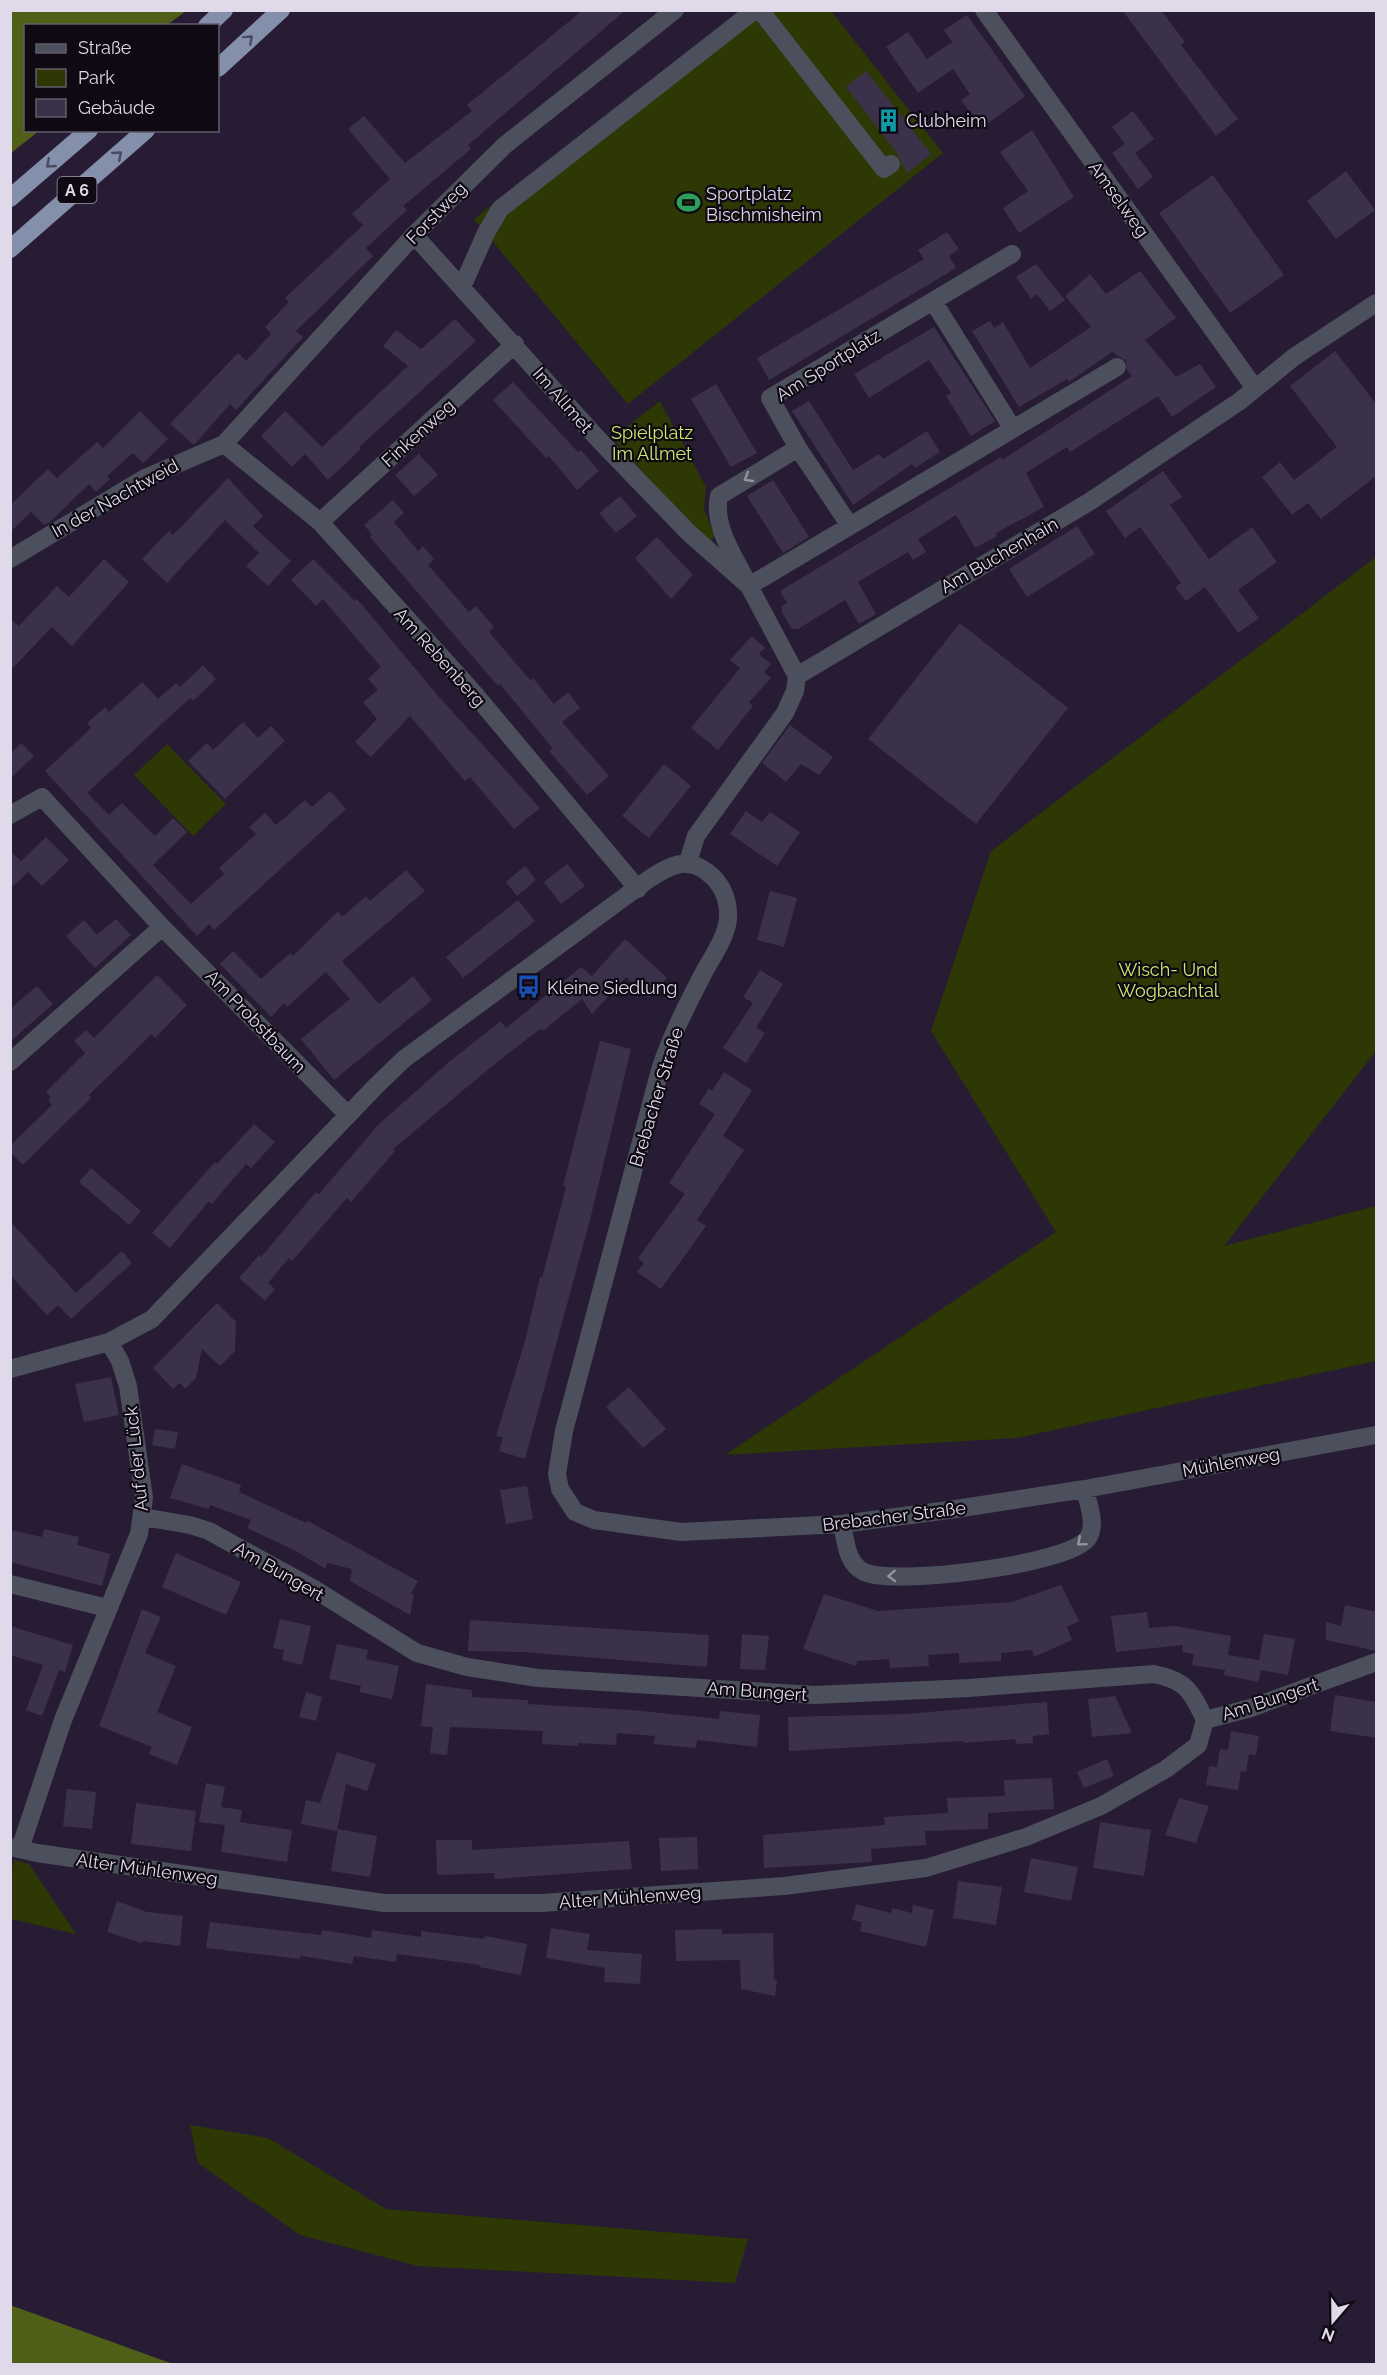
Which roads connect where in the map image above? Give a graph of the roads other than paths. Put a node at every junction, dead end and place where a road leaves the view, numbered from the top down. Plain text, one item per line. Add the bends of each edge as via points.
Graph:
1 (224, 10) edge
2 (281, 10) edge
3 (675, 10) edge
4 (757, 10) edge
5 (984, 10) edge
6 (209, 24) edge
7 (219, 67) edge
8 (87, 132) edge
9 (144, 132) edge
10 (891, 164) dead end
11 (10, 198) edge
12 (414, 236) junction
13 (10, 249) edge
14 (1012, 254) dead end
15 (462, 287) junction
16 (933, 301) junction
17 (1377, 303) edge
18 (515, 344) junction
19 (1117, 367) dead end
20 (1254, 387) junction
21 (1013, 429) junction
22 (224, 444) junction
23 (798, 448) junction
24 (320, 522) junction
25 (850, 526) junction
26 (10, 559) edge
27 (749, 586) junction
28 (797, 676) junction
29 (10, 815) edge
30 (688, 862) junction
31 (638, 889) junction
32 (162, 927) junction
33 (10, 1062) edge
34 (348, 1115) junction
35 (109, 1342) junction
36 (10, 1369) edge
37 (1377, 1435) edge
38 (1085, 1489) junction
39 (143, 1517) junction
40 (842, 1524) junction
41 (10, 1584) edge
42 (107, 1608) junction
43 (1377, 1662) edge
44 (1205, 1720) junction
45 (15, 1848) edge

1 - 6 highway
7 -> 2 highway
3 - 12 street, Forstweg via 505,145
4 - 10 street via 884,169
4 - 15 street via 500,209
5 - 20 street, Amselweg
8 -> 11 highway, A 6
13 -> 9 highway, A 6
12 - 15 street, Im Allmet
12 - 22 street, Forstweg
14 - 16 street, Am Sportplatz
15 - 18 street, Im Allmet
16 - 21 street
16 - 23 street, Am Sportplatz via 770,398
17 - 20 street, Am Buchenhain
18 - 24 street, Finkenweg
18 - 27 street, Im Allmet via 599,440 689,533
19 - 21 street
20 - 28 street, Am Buchenhain via 1089,502
21 - 25 street
22 - 24 street, Am Rebenberg
22 - 26 street, In der Nachtweid via 145,478
23 - 25 street, Am Sportplatz
23 -> 27 street via 719,496 719,522
24 - 31 street, Am Rebenberg via 472,692
25 - 27 street
27 - 28 street, Im Allmet
28 - 30 street via 785,713 696,836
29 - 32 street, Am Probstbaum via 42,797
30 - 31 street via 662,871
30 - 40 street, Brebacher Straße via 705,870 723,887 728,920 667,1046 652,1094 564,1431 558,1457 560,1490 582,1517 681,1532
31 - 34 street via 404,1059
32 - 33 street
32 - 34 street, Am Probstbaum
34 - 35 street via 164,1308 152,1319
35 - 36 street
35 - 39 street, Auf der Lück via 128,1386 144,1498
37 - 38 street, Mühlenweg
38 - 40 street, Brebacher Straße
38 -> 40 street via 1093,1523 1087,1538 1075,1548 991,1570 880,1577 862,1571 850,1560
39 - 42 street, Auf der Lück via 140,1534
39 - 44 street, Am Bungert via 209,1532 314,1589 400,1645 432,1658 492,1672 815,1695 1154,1674 1183,1684
41 - 42 street
42 - 45 street, Auf der Lück
43 - 44 street, Am Bungert via 1251,1708
44 - 45 street, Alter Mühlenweg via 1198,1745 1166,1769 1101,1806 1026,1837 926,1868 784,1886 542,1903 384,1903

